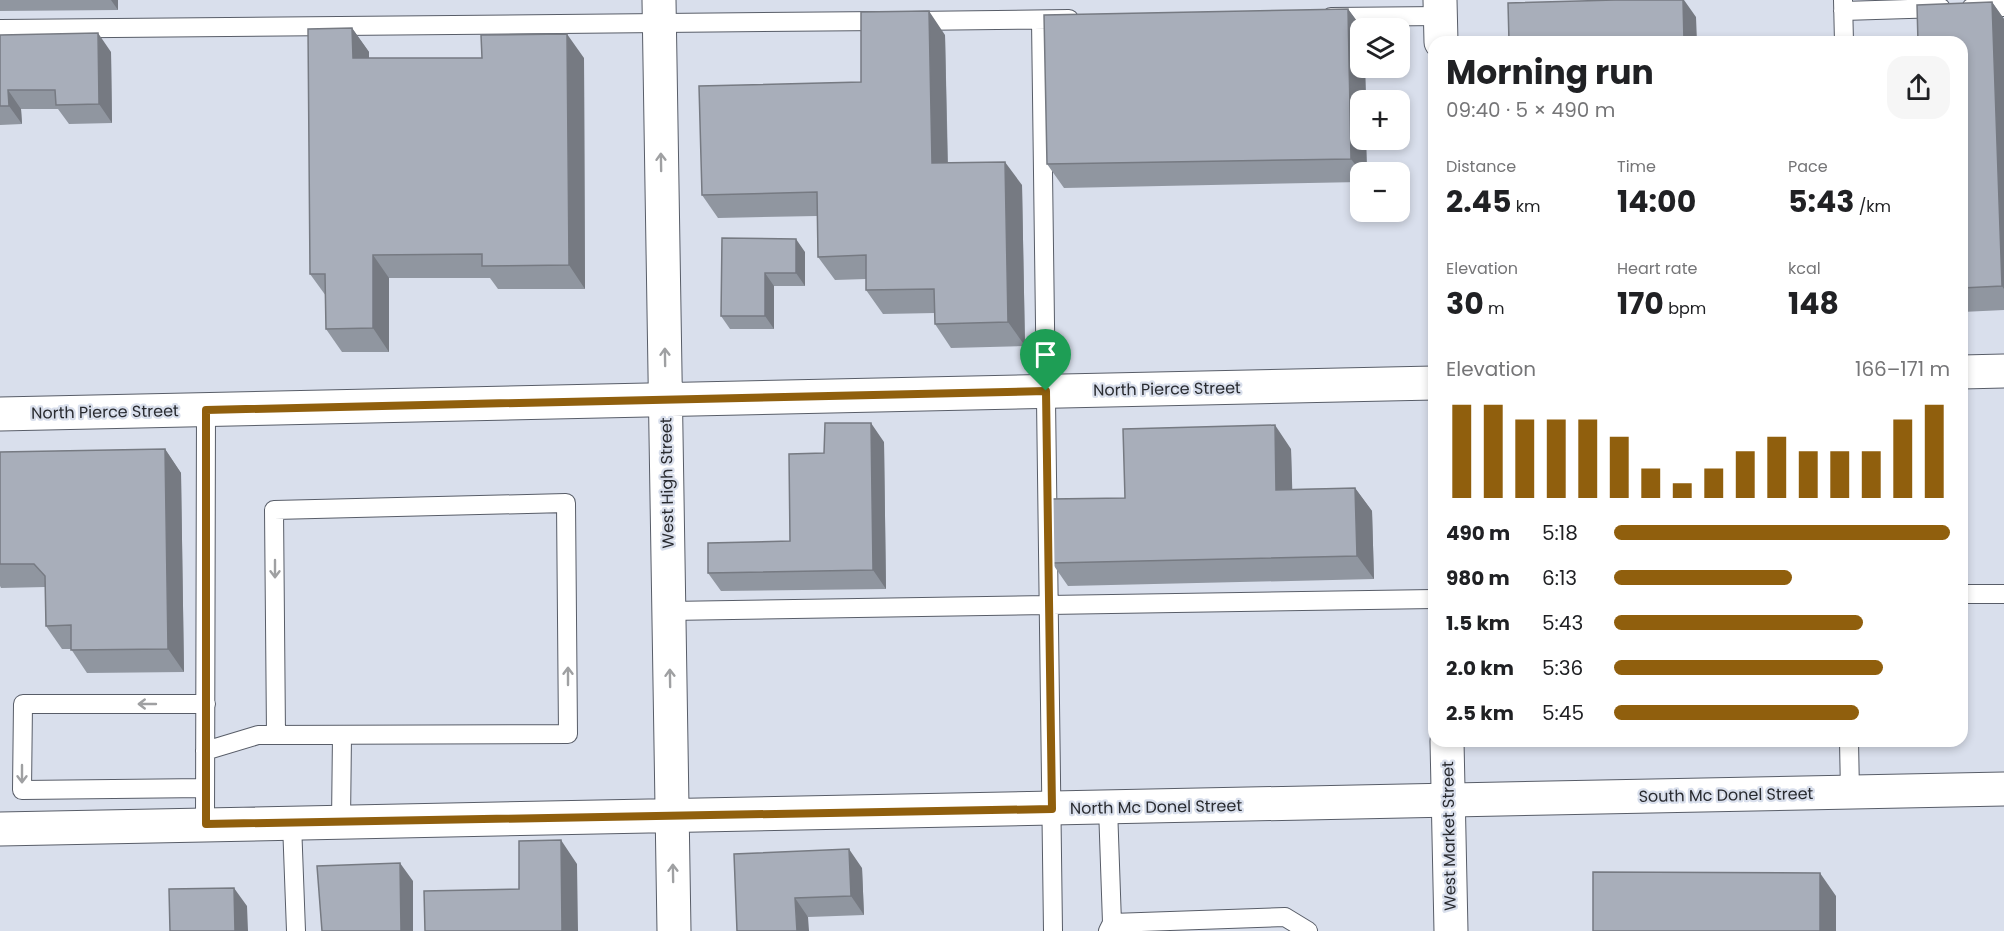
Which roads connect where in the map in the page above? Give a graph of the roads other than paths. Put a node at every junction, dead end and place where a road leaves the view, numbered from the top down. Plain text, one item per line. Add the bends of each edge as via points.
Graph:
1 (1843, 5) edge
2 (2004, 7) edge
3 (659, 12) edge
4 (1311, 17) edge
5 (1088, 19) edge
6 (1440, 19) edge
7 (1041, 20) junction
8 (0, 29) edge
9 (1844, 36) edge
10 (2004, 371) edge
11 (1968, 372) edge
12 (1428, 383) edge
13 (1046, 391) junction
14 (665, 400) junction
15 (206, 410) junction
16 (0, 414) edge
17 (1968, 594) edge
18 (2004, 594) edge
19 (1428, 599) edge
20 (1048, 605) junction
21 (669, 611) junction
22 (206, 704) junction
23 (276, 735) junction
24 (342, 735) junction
25 (1448, 747) edge
26 (1850, 747) edge
27 (205, 751) junction
28 (205, 788) junction
29 (2004, 789) edge
30 (1850, 792) junction
31 (1449, 801) junction
32 (1108, 807) junction
33 (1052, 809) junction
34 (672, 816) junction
35 (341, 822) junction
36 (292, 823) junction
37 (206, 824) junction
38 (0, 829) edge
39 (1110, 927) edge
40 (296, 931) edge
41 (674, 931) edge
42 (1053, 931) edge
43 (1308, 931) edge
44 (1451, 931) edge

1 - 2 lane
1 - 9 lane
3 - 7 lane
3 - 8 lane
14 -> 3 street, West High Street
4 - 6 lane
5 - 7 lane
7 - 13 lane
10 - 11 street
12 - 13 street, North Pierce Street
13 - 14 street, North Pierce Street
13 - 20 lane
14 - 15 street, North Pierce Street
14 - 21 street, West High Street
15 - 16 street, North Pierce Street
15 - 22 lane
17 - 18 lane
19 - 20 lane
20 - 21 lane
20 - 33 lane
34 -> 21 street, West High Street
22 - 27 lane
22 -> 28 lane via 23,704 22,790
23 - 24 lane
24 -> 23 lane via 568,734 566,503 274,510
23 - 27 lane via 258,735
24 - 35 lane
25 - 31 street, West Market Street
26 - 30 lane
27 - 28 lane
28 - 37 lane
29 - 30 street, South Mc Donel Street
30 - 31 street, South Mc Donel Street
31 - 32 street, North Mc Donel Street
31 - 44 street, West Market Street
32 - 33 street, North Mc Donel Street
32 - 39 lane
33 - 34 street, North Mc Donel Street
33 - 42 lane
34 - 35 street, North Mc Donel Street
41 -> 34 street, West High Street
35 - 36 street, North Mc Donel Street
36 - 37 street, North Mc Donel Street
36 - 40 lane
37 - 38 street, North Mc Donel Street
39 - 43 lane via 1285,917

